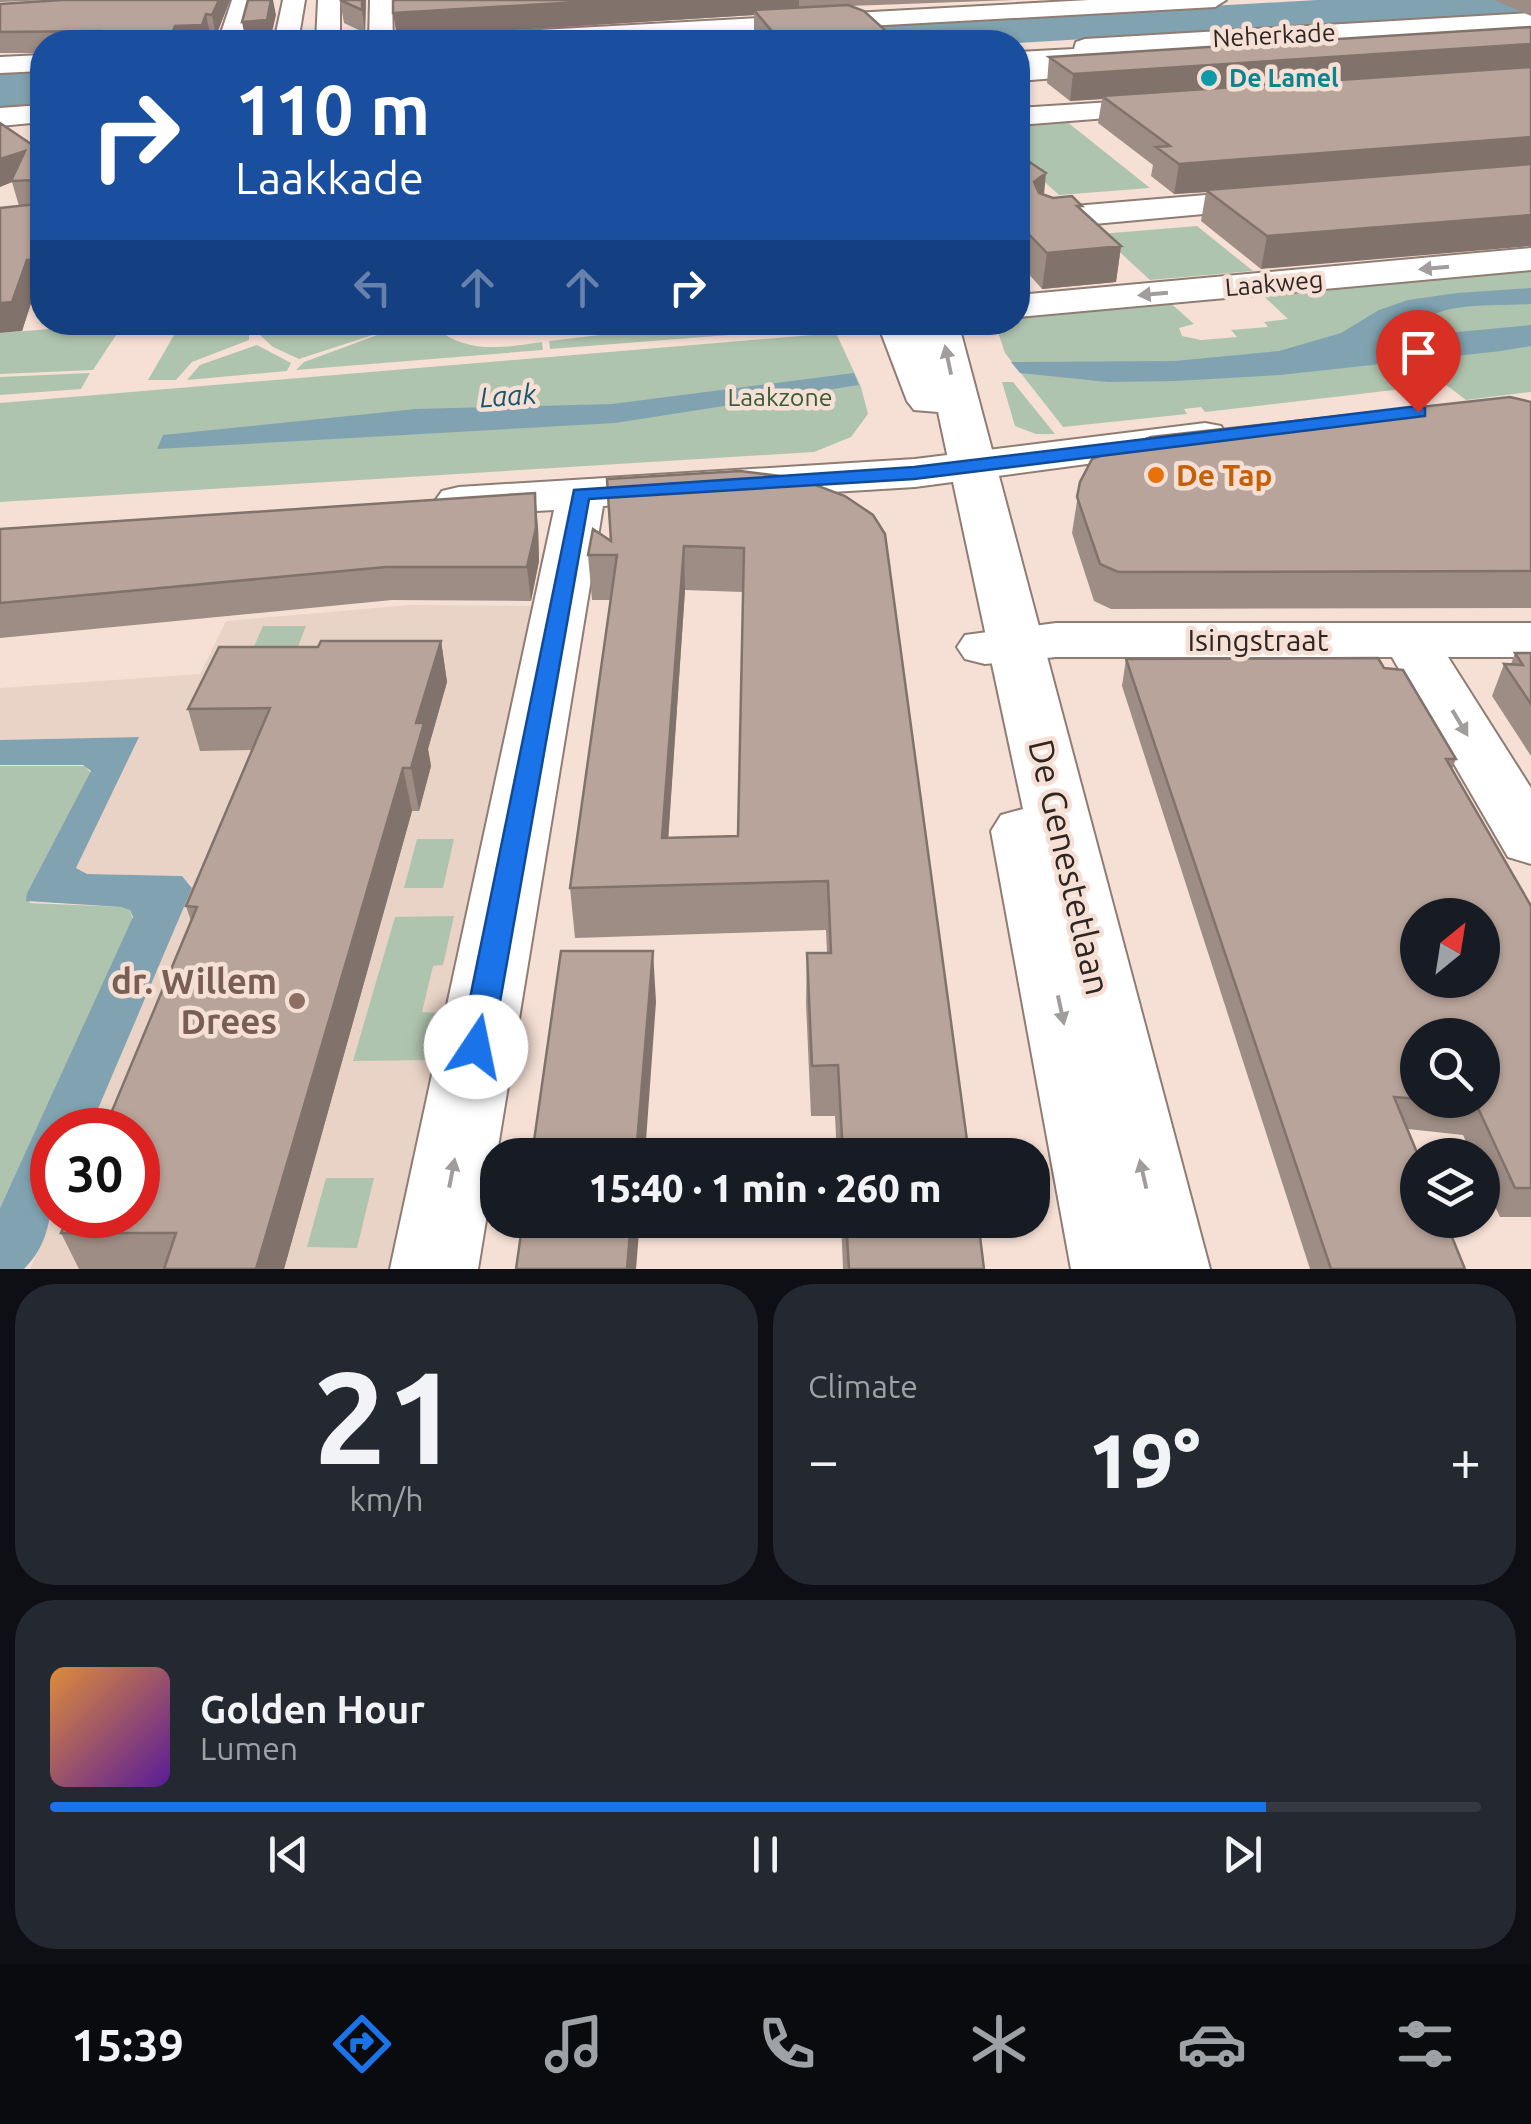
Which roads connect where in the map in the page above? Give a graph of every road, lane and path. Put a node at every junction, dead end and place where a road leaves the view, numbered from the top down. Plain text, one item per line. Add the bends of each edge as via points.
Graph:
1 (251, 0) edge
2 (294, 0) edge
3 (329, 0) edge
4 (381, 0) edge
5 (1215, 0) edge
6 (1525, 22) edge
7 (233, 30) edge
8 (288, 30) edge
9 (328, 30) edge
10 (381, 30) edge
11 (669, 30) edge
12 (1531, 40) edge
13 (1030, 50) edge
14 (1030, 59) edge
15 (30, 64) edge
16 (0, 66) edge
17 (1030, 72) edge
18 (1201, 104) edge
19 (30, 115) edge
20 (1030, 116) edge
21 (0, 117) edge
22 (30, 126) edge
23 (0, 128) edge
24 (1316, 196) edge
25 (1050, 218) edge
26 (1531, 259) edge
27 (1030, 305) edge
28 (901, 335) edge
29 (941, 335) edge
30 (1240, 432) edge
31 (976, 464) junction
32 (580, 494) junction
33 (422, 504) edge
34 (1410, 640) junction
35 (1531, 640) edge
36 (1001, 647) junction
37 (1531, 842) edge
38 (434, 1269) edge
39 (1116, 1269) edge
40 (1166, 1269) edge

1 - 7 street via 240,5
2 - 8 street
3 - 9 street
4 - 10 street
5 - 11 street
6 - 13 street, Neherkade
6 - 14 street, Neherkade
12 - 17 street, Neherkade
15 - 16 street
18 - 20 street
19 - 21 street
22 - 23 street
24 - 25 street
26 -> 27 street, Laakweg
28 - 31 street via 933,412
31 -> 29 street
30 - 31 street
31 - 32 street
31 - 36 street, De Genestetlaan
32 - 33 street
38 -> 32 street
34 - 35 street, Isingstraat
34 - 36 street, Isingstraat via 1056,640
34 -> 37 street
36 -> 39 street, De Genestetlaan
40 -> 36 street, De Genestetlaan

